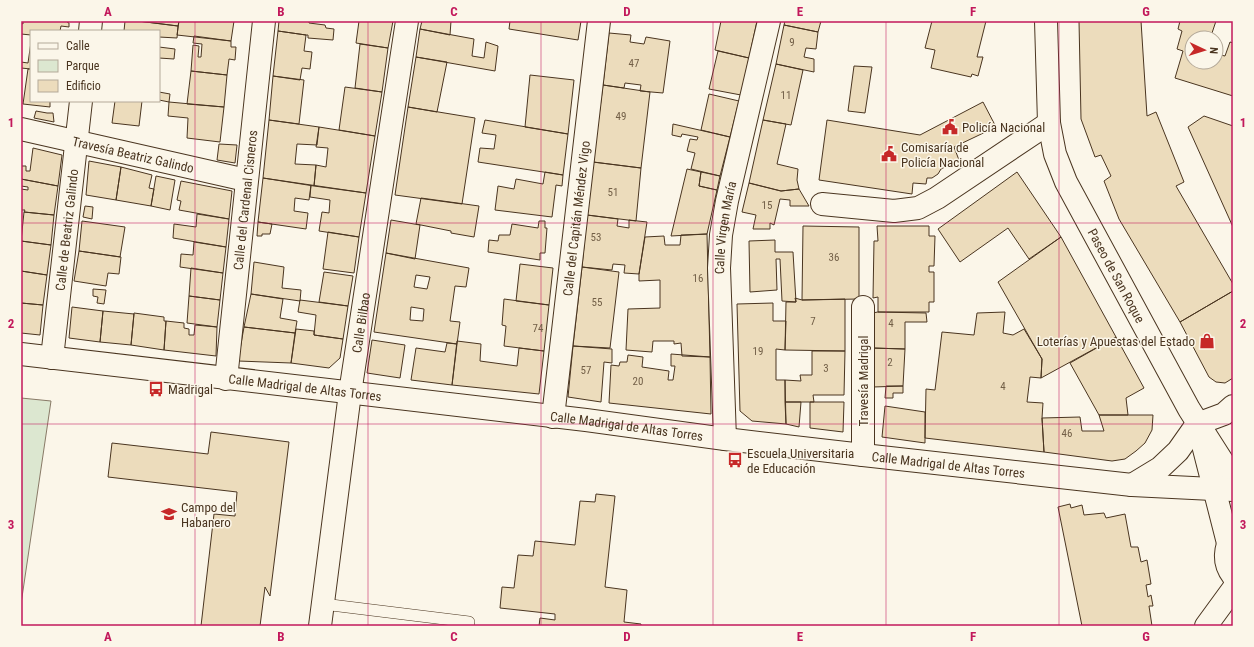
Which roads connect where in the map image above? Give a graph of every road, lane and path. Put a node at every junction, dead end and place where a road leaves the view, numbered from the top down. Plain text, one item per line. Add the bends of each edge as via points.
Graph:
1 (264, 21) edge
2 (407, 21) edge
3 (599, 21) edge
4 (769, 21) edge
5 (1046, 21) edge
6 (81, 102) edge
7 (1049, 123) junction
8 (21, 129) edge
9 (76, 141) junction
10 (246, 180) junction
11 (822, 204) dead end
12 (863, 307) dead end
13 (21, 354) edge
14 (52, 358) junction
15 (226, 379) junction
16 (350, 393) junction
17 (1233, 406) edge
18 (553, 416) junction
19 (1197, 424) junction
20 (725, 439) junction
21 (863, 455) junction
22 (1233, 478) edge
23 (1132, 485) junction
24 (1223, 489) edge
25 (1230, 539) edge
26 (1233, 576) edge
27 (1233, 589) edge
28 (323, 604) junction
29 (320, 626) edge
30 (468, 626) edge
31 (1206, 626) edge

1 - 10 street, Calle del Cardenal Cisneros
2 - 16 street, Calle Bilbao
3 - 18 street, Calle del Capitán Méndez Vigo
4 - 20 street, Calle Virgen María via 720,235
5 - 7 street, Paseo de San Roque
6 - 9 street, Calle de Beatriz Galindo
7 - 11 street via 918,208 894,212
7 - 19 street, Paseo de San Roque via 1055,154 1066,182
8 - 9 street, Travesía Beatriz Galindo
9 - 10 street, Travesía Beatriz Galindo
9 - 14 street, Calle de Beatriz Galindo
10 - 15 street, Calle del Cardenal Cisneros
12 - 21 street, Travesía Madrigal
13 - 14 street, Calle Madrigal de Altas Torres
14 - 15 street, Calle Madrigal de Altas Torres
15 - 16 street, Calle Madrigal de Altas Torres
16 - 18 street, Calle Madrigal de Altas Torres
16 - 28 street, Calle Bilbao
17 - 19 street via 1224,414
18 - 20 street, Calle Madrigal de Altas Torres
19 - 22 street, Paseo de San Roque
19 - 23 street via 1178,451 1160,468
19 - 24 street, Paseo de San Roque
20 - 21 street, Calle Madrigal de Altas Torres
21 - 23 street, Calle Madrigal de Altas Torres
23 - 24 street, Calle Madrigal de Altas Torres
24 - 25 street, Paseo de San Roque
25 - 26 street, Paseo de San Roque via 1225,557
27 - 31 street
28 - 29 street, Calle Bilbao
28 - 30 lane via 469,622

